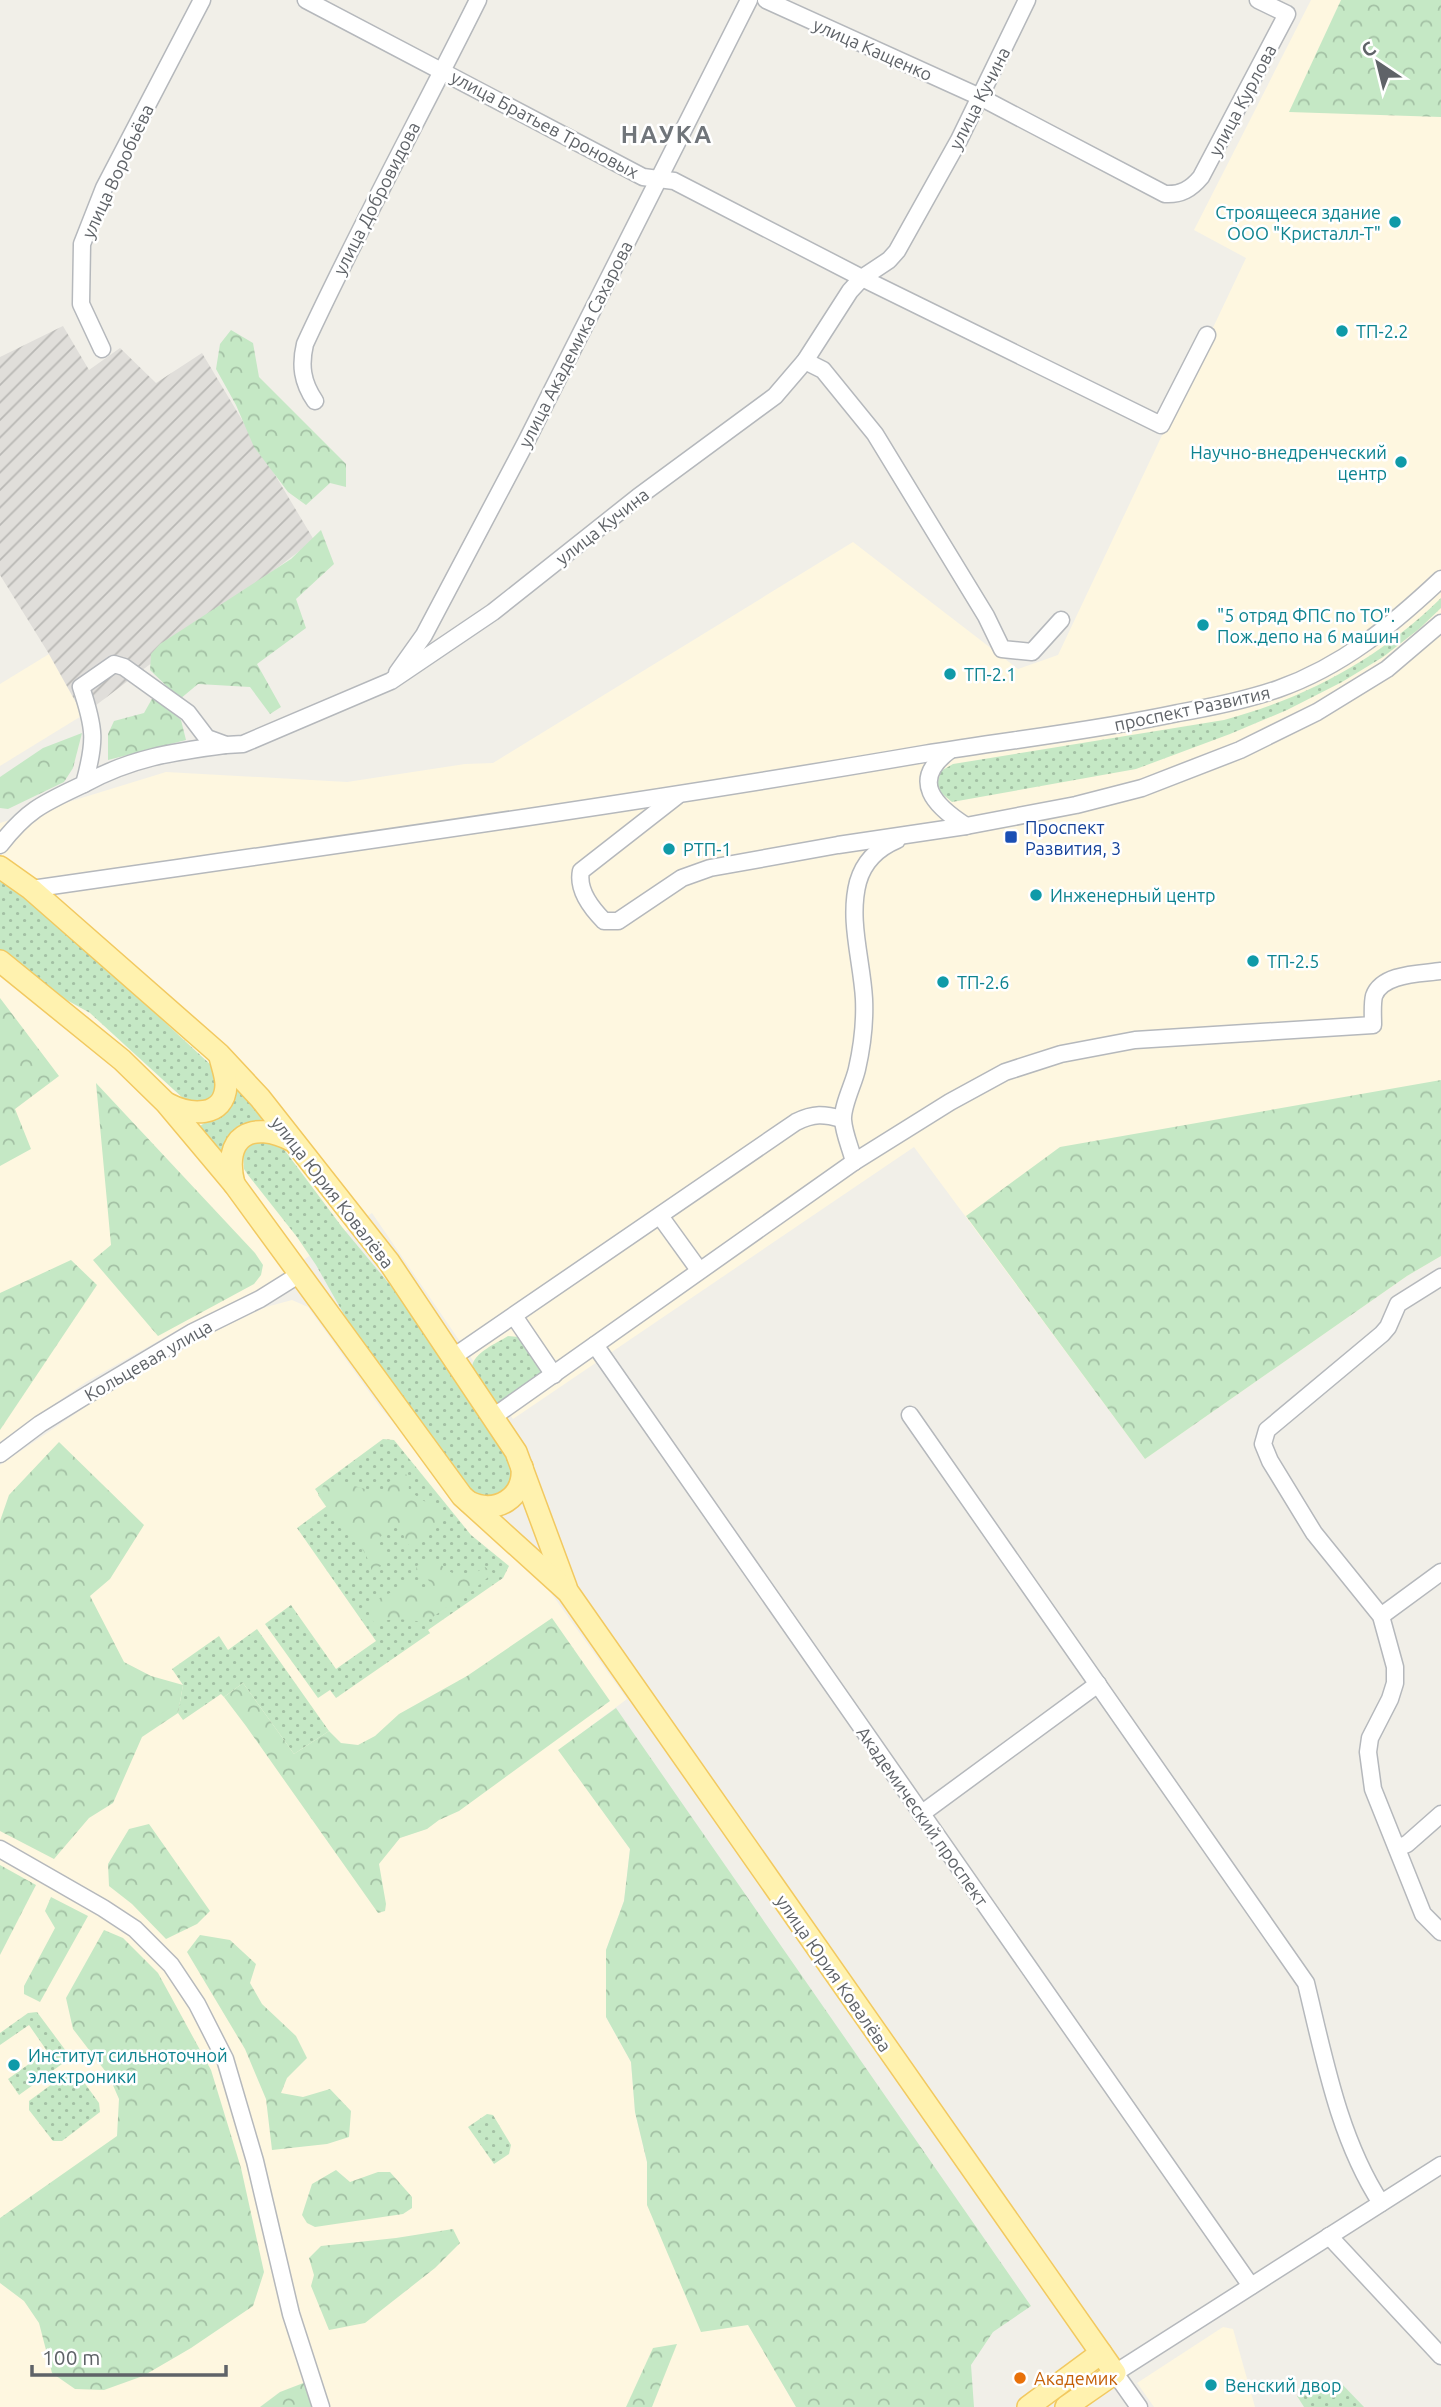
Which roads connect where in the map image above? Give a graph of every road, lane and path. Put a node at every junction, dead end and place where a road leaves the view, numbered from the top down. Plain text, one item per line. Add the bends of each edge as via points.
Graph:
1 (202, 0) edge
2 (306, 0) edge
3 (478, 0) edge
4 (749, 0) edge
5 (766, 0) edge
6 (1027, 0) edge
7 (1258, 0) edge
8 (1291, 7) edge
9 (443, 70) junction
10 (980, 97) junction
11 (659, 179) junction
12 (1165, 194) joint
13 (862, 278) junction
14 (1207, 335) dead end
15 (102, 349) dead end
16 (805, 361) junction
17 (315, 401) dead end
18 (1441, 579) edge
19 (1061, 620) dead end
20 (1441, 622) edge
21 (424, 635) junction
22 (435, 653) junction
23 (391, 681) junction
24 (226, 745) junction
25 (951, 750) junction
26 (83, 784) junction
27 (679, 795) junction
28 (966, 826) junction
29 (911, 834) junction
30 (0, 845) edge
31 (0, 867) edge
32 (31, 889) junction
33 (0, 961) edge
34 (1441, 971) edge
35 (219, 1054) junction
36 (166, 1103) junction
37 (842, 1119) junction
38 (293, 1141) junction
39 (854, 1162) junction
40 (234, 1184) junction
41 (660, 1216) junction
42 (699, 1270) junction
43 (300, 1274) junction
44 (1441, 1277) edge
45 (514, 1315) junction
46 (595, 1345) junction
47 (453, 1357) junction
48 (554, 1375) junction
49 (909, 1415) dead end
50 (493, 1417) junction
51 (0, 1454) edge
52 (522, 1465) junction
53 (462, 1496) junction
54 (1441, 1572) edge
55 (568, 1592) junction
56 (1381, 1616) junction
57 (1098, 1684) junction
58 (921, 1814) junction
59 (1441, 1814) edge
60 (1397, 1848) junction
61 (0, 1849) edge
62 (1441, 1932) edge
63 (1441, 2165) edge
64 (1381, 2203) junction
65 (1329, 2236) junction
66 (1251, 2286) junction
67 (1101, 2353) junction
68 (1441, 2356) edge
69 (1115, 2373) junction
70 (1138, 2406) edge
71 (321, 2407) edge
72 (1028, 2407) edge
73 (1066, 2407) edge

1 - 15 street, улица Воробьёва via 104,188 82,244 81,304
2 - 9 street, улица Братьев Троновых
3 - 9 street, улица Добровидова
4 - 11 street, улица Академика Сахарова
5 - 10 street, улица Кащенко
6 - 10 street, улица Кучина
7 - 8 street, улица Курлова
8 - 12 street, улица Курлова via 1201,177 1188,190
9 - 11 street, улица Братьев Троновых via 643,177
9 - 17 street, улица Добровидова via 304,344 303,378
10 - 12 street, улица Кащенко
10 - 13 street, улица Кучина via 897,251
11 - 13 street, улица Братьев Троновых via 674,181
11 - 21 street, улица Академика Сахарова
13 - 14 street, улица Братьев Троновых via 1161,425
13 - 16 street, улица Кучина
16 - 19 street via 823,370 874,434 1002,649 1032,652
16 - 22 street, улица Кучина via 775,396
18 - 25 street, проспект Развития via 1379,635 1279,689 1138,722
20 - 28 street via 1376,676 1240,750 1142,788
21 - 22 street via 424,649
21 - 23 street, улица Академика Сахарова
22 - 23 street, улица Кучина
23 - 24 street, улица Кучина via 243,744
24 - 26 street, улица Кучина via 160,754 109,770
24 - 26 street via 206,738 188,713 114,664 81,687 94,737
25 - 27 street, проспект Развития
25 - 28 street via 932,769 929,790 940,808
26 - 30 street, улица Кучина via 36,807
27 - 29 street via 581,871 582,890 604,921 618,921 682,878 710,868
27 - 32 street, проспект Развития
28 - 29 street
29 - 37 street via 875,852 859,881 855,918 863,1020 857,1070
31 - 32 main road, улица Юрия Ковалёва
32 - 35 main road, улица Юрия Ковалёва
33 - 36 main road, улица Юрия Ковалёва via 122,1060
34 - 39 street via 1378,987 1373,1024 1135,1040 1033,1062 977,1086
35 - 36 main road via 226,1086 215,1107 192,1113
35 - 38 main road, улица Юрия Ковалёва
36 - 40 main road, улица Юрия Ковалёва
37 - 39 street
37 - 41 street via 821,1113 796,1122
38 - 40 main road via 264,1131 244,1136 230,1161
38 - 47 main road, улица Юрия Ковалёва via 389,1262
39 - 42 street
40 - 43 main road, улица Юрия Ковалёва
41 - 42 street
41 - 45 street
42 - 46 street
43 - 51 street, Кольцевая улица via 82,1398
43 - 53 main road, улица Юрия Ковалёва
44 - 56 street via 1398,1304 1382,1334 1267,1430 1263,1444 1314,1533
45 - 47 street
45 - 48 street
46 - 48 street
46 - 58 street, Академический проспект
47 - 50 main road, улица Юрия Ковалёва
48 - 50 street
49 - 57 street
50 - 52 main road, улица Юрия Ковалёва
52 - 53 main road via 516,1494 499,1506 479,1506
52 - 55 main road, улица Юрия Ковалёва
53 - 55 main road, улица Юрия Ковалёва
54 - 56 street
55 - 67 main road, улица Юрия Ковалёва
56 - 60 street via 1395,1683 1368,1752 1373,1788
57 - 58 street
57 - 64 street via 1306,1983 1332,2090
58 - 66 street, Академический проспект
59 - 60 street
60 - 62 street via 1423,1914
61 - 71 street via 135,1929 171,1965 197,2004 225,2059 291,2314
63 - 64 street
64 - 65 street
65 - 66 street
65 - 68 street
66 - 69 street
67 - 69 main road
67 - 72 main road
69 - 70 street
69 - 73 main road

